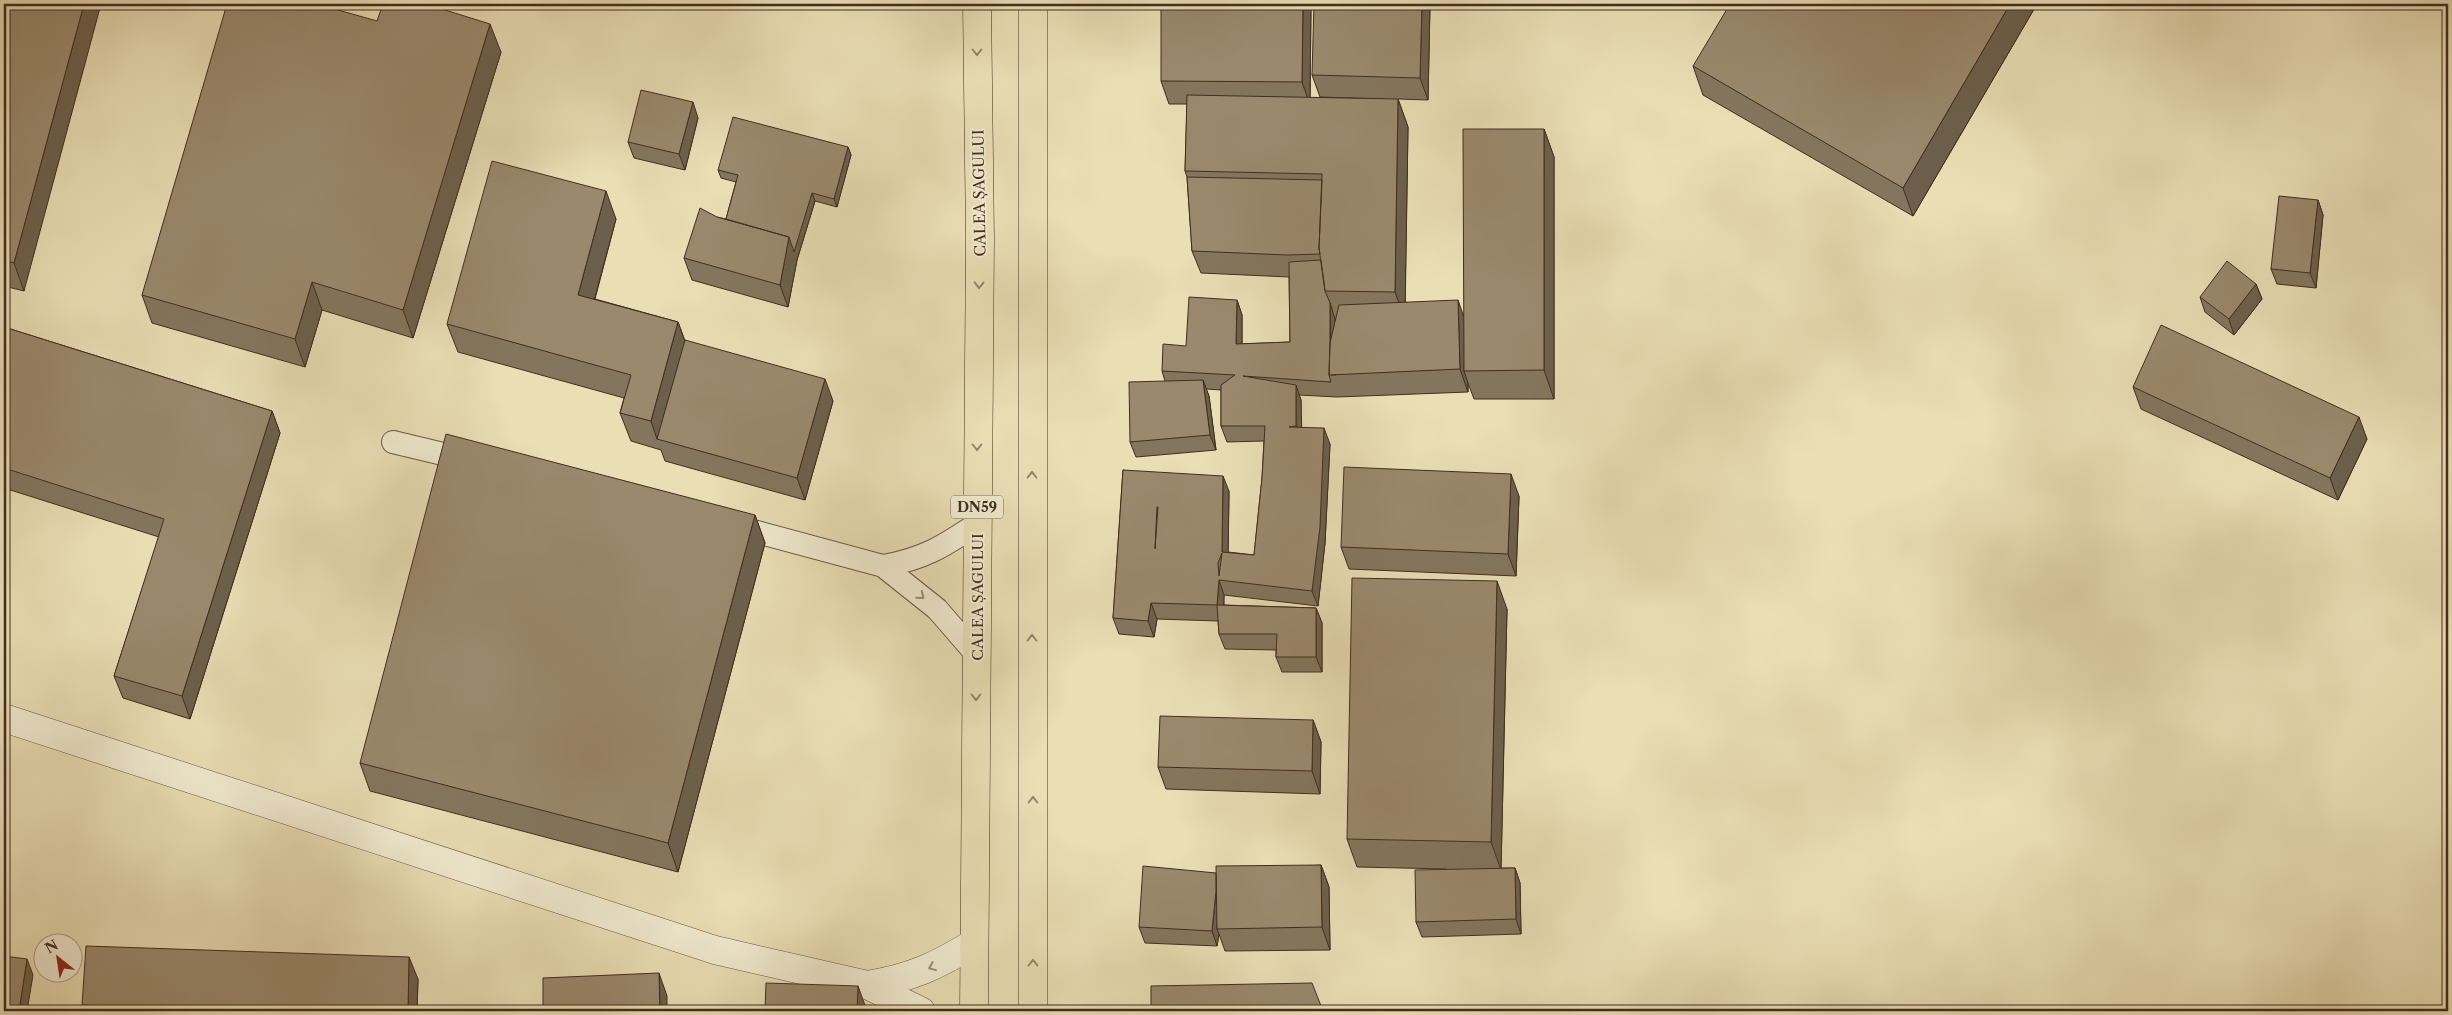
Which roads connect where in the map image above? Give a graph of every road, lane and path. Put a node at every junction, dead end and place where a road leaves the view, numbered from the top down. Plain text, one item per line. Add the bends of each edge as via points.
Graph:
1 (977, 4) edge
2 (1033, 4) edge
3 (393, 442) dead end
4 (490, 466) edge
5 (712, 521) edge
6 (977, 524) junction
7 (883, 566) junction
8 (976, 654) junction
9 (4, 718) edge
10 (974, 943) junction
11 (867, 985) junction
12 (921, 1011) edge
13 (974, 1011) edge
14 (1033, 1011) edge

1 -> 6 main road, CALEA ȘAGULUI / DN59 via 980,239
14 -> 2 main road
3 - 4 lane
5 - 7 lane
6 - 7 lane via 940,548 910,562
6 - 8 main road, CALEA ȘAGULUI / DN59
7 -> 8 lane via 937,609
8 -> 10 main road, CALEA ȘAGULUI / DN59
9 - 11 street via 715,950
10 -> 11 street via 938,965 898,980
10 - 13 main road, CALEA ȘAGULUI / DN59
11 - 12 street

